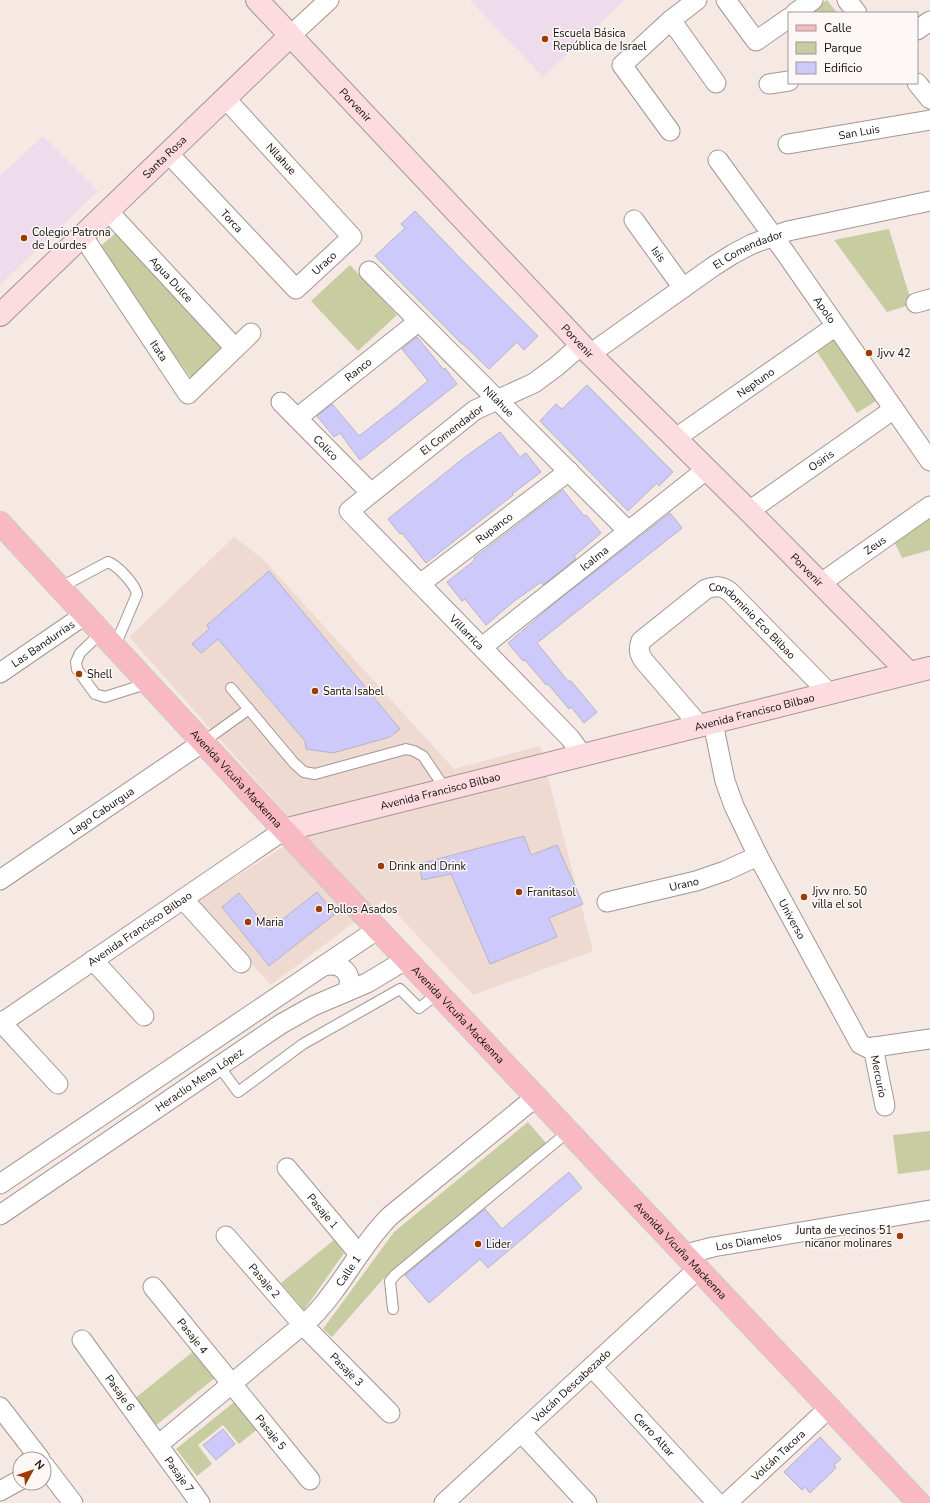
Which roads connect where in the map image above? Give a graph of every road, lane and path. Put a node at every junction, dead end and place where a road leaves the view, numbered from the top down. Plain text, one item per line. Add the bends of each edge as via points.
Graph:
1 (257, 0) edge
2 (329, 0) edge
3 (696, 0) edge
4 (726, 0) edge
5 (813, 0) edge
6 (847, 0) edge
7 (796, 12) edge
8 (856, 12) edge
9 (788, 19) edge
10 (671, 20) junction
11 (930, 21) edge
12 (918, 29) edge
13 (290, 36) junction
14 (788, 81) edge
15 (716, 83) dead end
16 (768, 84) dead end
17 (918, 84) edge
18 (225, 98) junction
19 (930, 99) edge
20 (930, 120) edge
21 (670, 131) dead end
22 (788, 144) dead end
23 (168, 153) junction
24 (718, 160) dead end
25 (930, 201) edge
26 (108, 211) junction
27 (634, 220) dead end
28 (82, 235) junction
29 (352, 236) joint
30 (773, 236) junction
31 (370, 271) dead end
32 (683, 288) junction
33 (296, 289) joint
34 (0, 314) edge
35 (419, 320) junction
36 (836, 326) junction
37 (250, 333) dead end
38 (235, 348) junction
39 (586, 349) junction
40 (497, 400) junction
41 (281, 402) dead end
42 (894, 409) junction
43 (297, 418) junction
44 (676, 438) junction
45 (930, 461) edge
46 (707, 469) junction
47 (569, 471) junction
48 (371, 493) junction
49 (930, 506) edge
50 (349, 511) joint
51 (749, 511) junction
52 (2, 530) edge
53 (628, 532) junction
54 (821, 583) junction
55 (420, 584) junction
56 (61, 587) junction
57 (86, 614) junction
58 (109, 639) junction
59 (482, 647) junction
60 (930, 668) edge
61 (0, 673) edge
62 (909, 673) junction
63 (149, 683) junction
64 (231, 688) dead end
65 (829, 693) junction
66 (249, 710) junction
67 (706, 725) junction
68 (203, 742) junction
69 (583, 756) junction
70 (446, 790) junction
71 (284, 830) junction
72 (758, 856) junction
73 (0, 880) edge
74 (183, 899) junction
75 (606, 902) dead end
76 (378, 929) junction
77 (407, 959) junction
78 (94, 960) junction
79 (241, 963) dead end
80 (324, 966) junction
81 (346, 992) junction
82 (439, 993) junction
83 (144, 1016) dead end
84 (1, 1023) edge
85 (930, 1039) edge
86 (873, 1047) junction
87 (219, 1066) junction
88 (58, 1084) dead end
89 (537, 1096) junction
90 (885, 1106) dead end
91 (97, 1119) junction
92 (569, 1131) junction
93 (114, 1137) junction
94 (287, 1168) dead end
95 (0, 1184) edge
96 (930, 1210) edge
97 (0, 1215) edge
98 (226, 1236) dead end
99 (359, 1254) junction
100 (692, 1261) junction
101 (153, 1287) dead end
102 (393, 1309) dead end
103 (303, 1326) junction
104 (82, 1340) dead end
105 (592, 1367) junction
106 (232, 1384) junction
107 (0, 1407) edge
108 (830, 1407) junction
109 (390, 1413) dead end
110 (521, 1432) junction
111 (158, 1445) junction
112 (33, 1451) edge
113 (52, 1476) edge
114 (310, 1480) dead end
115 (12, 1484) edge
116 (0, 1491) edge
117 (451, 1501) edge
118 (73, 1503) edge
119 (200, 1503) edge
120 (587, 1503) edge
121 (717, 1503) edge
122 (727, 1503) edge
123 (919, 1503) edge

1 - 13 street, Porvenir
2 - 13 street, Santa Rosa
3 - 10 street
4 - 9 street via 756,41
5 - 7 street
6 - 8 street
10 - 15 street
10 - 21 street via 622,64
11 - 12 street
13 - 18 street, Santa Rosa
13 - 39 street, Porvenir
14 - 16 street
17 - 19 street
18 - 23 street, Santa Rosa
18 - 29 street, Nilahue
20 - 22 street, San Luis
23 - 26 street, Santa Rosa
23 - 33 street, Torca
24 - 30 street, Apolo
25 - 30 street, El Comendador
26 - 28 street, Santa Rosa
26 - 38 street, Agua Dulce
27 - 32 street, Isis
28 - 34 street, Santa Rosa
28 - 38 street, Itata via 188,394
29 - 33 street, Uraco
30 - 32 street, El Comendador via 733,254
30 - 36 street, Apolo
31 - 35 street, Nilahue
32 - 39 street, El Comendador
35 - 40 street, Nilahue
35 - 43 street, Ranco
36 - 42 street, Apolo
36 - 44 street, Neptuno
37 - 38 street, Itata
39 - 40 street, El Comendador via 523,389
39 - 44 street, Porvenir
40 - 47 street, Nilahue
40 - 48 street, El Comendador via 483,405 467,416
41 - 43 street, Colico
42 - 45 street, Apolo
42 - 51 street, Osiris
43 - 48 street, Colico
44 - 46 street, Porvenir
46 - 51 street, Porvenir
46 - 53 street, Icalma
47 - 53 street, Nilahue
47 - 55 street, Rupanco
48 - 50 street, El Comendador
49 - 54 street, Zeus
50 - 55 street, Villarrica
51 - 54 street, Porvenir
52 - 56 main road, Avenida Vicuña Mackenna
53 - 59 street, Icalma
54 - 62 street, Porvenir
55 - 59 street, Villarrica
56 - 57 main road, Avenida Vicuña Mackenna
56 - 58 lane via 108,562 114,564 136,588 137,594
57 - 58 main road, Avenida Vicuña Mackenna
57 - 61 street, Las Bandurrias
58 - 63 main road, Avenida Vicuña Mackenna
58 - 63 lane via 80,654 76,662 77,669 94,694 105,697
59 - 69 street, Villarrica via 570,738
60 - 62 street, Avenida Francisco Bilbao
62 - 65 street, Avenida Francisco Bilbao
63 - 68 main road, Avenida Vicuña Mackenna
64 - 66 lane
65 - 67 street, Avenida Francisco Bilbao
65 - 67 street, Condominio Eco Bilbao via 730,592 724,587 714,586 688,603 641,642 639,647 639,654 644,661
66 - 68 lane
66 - 70 lane via 304,772 315,774 406,749 423,756
67 - 69 street, Avenida Francisco Bilbao
67 - 72 street, Universo via 734,806
68 - 71 main road, Avenida Vicuña Mackenna
68 - 73 street, Lago Caburgua
69 - 70 street, Avenida Francisco Bilbao
70 - 71 street, Avenida Francisco Bilbao
71 - 74 street, Avenida Francisco Bilbao
71 - 76 main road, Avenida Vicuña Mackenna
72 - 75 street, Urano via 696,881
72 - 86 street, Universo via 857,1040 864,1046
74 - 78 street, Avenida Francisco Bilbao
74 - 79 street
76 - 77 main road, Avenida Vicuña Mackenna
76 - 80 street
77 - 81 street, Heraclio Mena López via 382,975
77 - 82 main road, Avenida Vicuña Mackenna
78 - 83 street
78 - 84 street, Avenida Francisco Bilbao
80 - 81 street via 334,964 347,973 349,981
80 - 91 street
81 - 87 street, Heraclio Mena López via 297,1015
82 - 87 lane via 419,1008 400,989 303,1044 238,1092
82 - 89 main road, Avenida Vicuña Mackenna
84 - 88 street
85 - 86 street
86 - 90 street, Mercurio
87 - 93 street, Heraclio Mena López
89 - 92 main road, Avenida Vicuña Mackenna
89 - 99 street, Calle 1 via 396,1210
91 - 93 street via 95,1129 99,1135 106,1139
91 - 95 street
92 - 100 main road, Avenida Vicuña Mackenna
92 - 102 lane via 395,1275 390,1281
93 - 97 street, Heraclio Mena López
94 - 99 street, Pasaje 1
96 - 100 street, Los Diamelos via 713,1247
98 - 103 street, Pasaje 2
99 - 103 street, Calle 1 via 324,1305
100 - 105 street, Volcán Descabezado
100 - 108 main road, Avenida Vicuña Mackenna
101 - 106 street, Pasaje 4
103 - 106 street, Calle 1
103 - 109 street, Pasaje 3
104 - 111 street, Pasaje 6
105 - 110 street, Volcán Descabezado
105 - 121 street, Cerro Altar
106 - 111 street, Calle 1
106 - 114 street, Pasaje 5
107 - 112 street
108 - 122 street, Volcán Tacora
108 - 123 main road, Avenida Vicuña Mackenna
110 - 117 street, Volcán Descabezado
110 - 120 street
111 - 119 street, Pasaje 7
113 - 118 street
115 - 116 street

